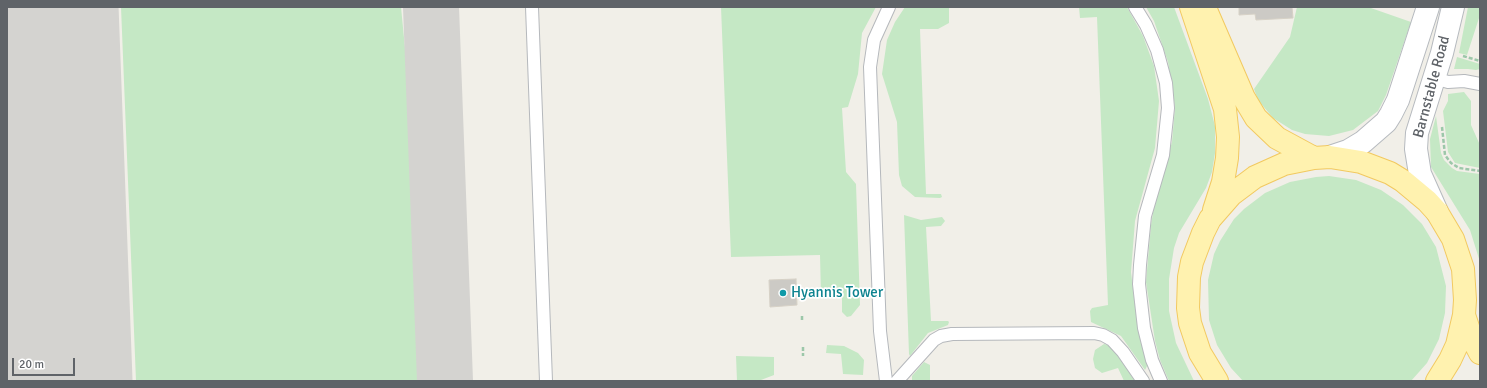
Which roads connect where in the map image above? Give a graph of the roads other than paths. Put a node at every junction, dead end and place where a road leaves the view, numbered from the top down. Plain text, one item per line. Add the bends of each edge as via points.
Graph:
1 (532, 7) edge
2 (889, 7) edge
3 (1135, 7) edge
4 (1191, 7) edge
5 (1205, 7) edge
6 (1428, 7) edge
7 (1453, 7) edge
8 (1434, 78) junction
9 (1480, 84) edge
10 (1322, 158) junction
11 (1437, 212) junction
12 (1210, 219) junction
13 (1464, 315) junction
14 (1480, 353) edge
15 (546, 381) edge
16 (886, 381) edge
17 (897, 381) edge
18 (1142, 381) edge
19 (1161, 381) edge
20 (1217, 381) edge
21 (1437, 381) edge

1 - 15 lane
2 - 16 lane via 874,40 870,67 880,331
3 - 19 lane via 1157,50 1166,83 1168,108 1163,155 1145,216 1139,284 1144,328 1152,360
4 - 12 main road via 1225,109 1228,137 1228,158 1223,182
5 - 10 main road via 1244,98 1256,118 1277,138
6 - 10 main road, Barnstable Road via 1398,100 1391,114 1380,128 1363,142 1348,151
7 - 8 main road, Barnstable Road
8 - 9 lane via 1448,82
8 - 11 main road, Barnstable Road via 1417,133 1416,149 1420,174
10 - 11 main road via 1361,162 1390,173 1416,190
10 - 12 main road via 1284,164 1255,177 1230,195
11 - 13 main road via 1453,239 1463,269 1466,300
12 - 20 main road via 1192,262 1188,308 1200,353
13 - 14 main road
13 - 21 main road via 1457,345
17 - 18 lane via 934,340 941,336 1094,333 1112,340

